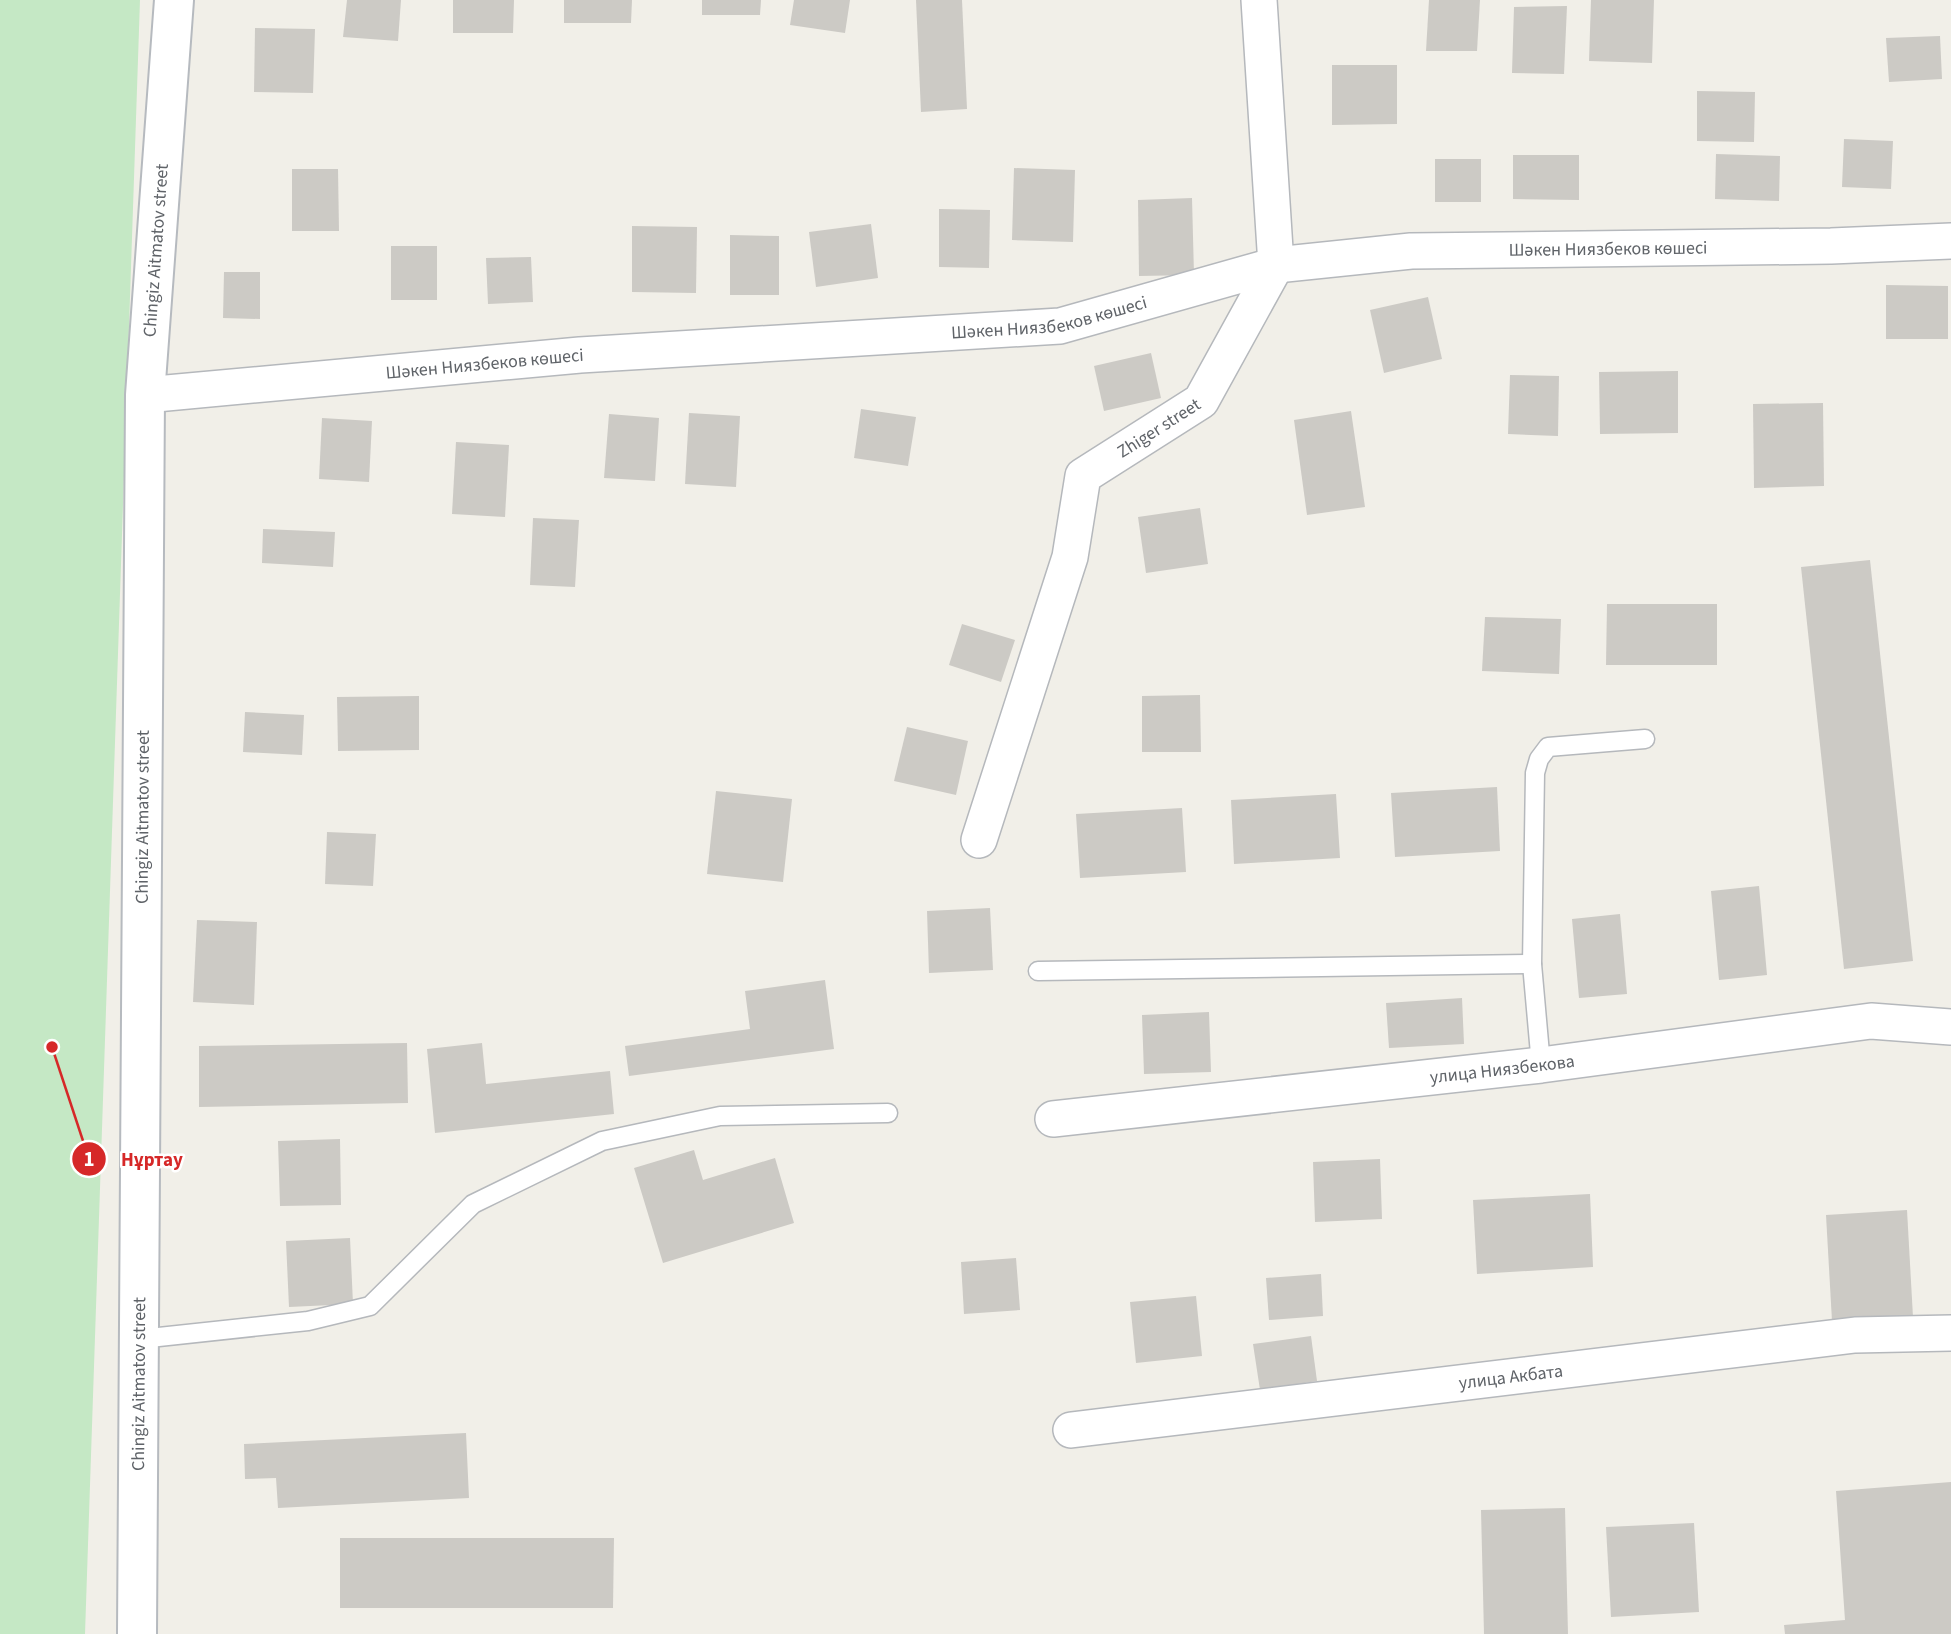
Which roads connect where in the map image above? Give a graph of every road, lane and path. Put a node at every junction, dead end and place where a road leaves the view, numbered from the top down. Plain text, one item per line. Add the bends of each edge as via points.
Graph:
1 (174, 0) edge
2 (1259, 0) edge
3 (1951, 241) edge
4 (1276, 265) junction
5 (145, 395) junction
6 (1645, 739) dead end
7 (979, 840) dead end
8 (1532, 964) junction
9 (1038, 971) dead end
10 (1951, 1027) edge
11 (1541, 1065) junction
12 (888, 1113) dead end
13 (1053, 1119) dead end
14 (1951, 1334) edge
15 (140, 1339) junction
16 (1071, 1430) dead end
17 (137, 1634) edge

1 - 5 main road, Chingiz Aitmatov street
2 - 4 street
3 - 4 street, Шәкен Ниязбеков көшесі via 1411,251
4 - 5 street, Шәкен Ниязбеков көшесі via 1060,326 580,355
4 - 7 street, Zhiger street via 1201,401 1083,476 1070,557
5 - 15 main road, Chingiz Aitmatov street
6 - 8 lane via 1548,747 1539,759 1535,772
8 - 9 lane
8 - 11 lane
10 - 11 street, улица Ниязбекова via 1871,1021
11 - 13 street, улица Ниязбекова
12 - 15 lane via 720,1116 602,1141 473,1204 370,1306 308,1321
14 - 16 street, улица Акбата via 1855,1335
15 - 17 main road, Chingiz Aitmatov street

